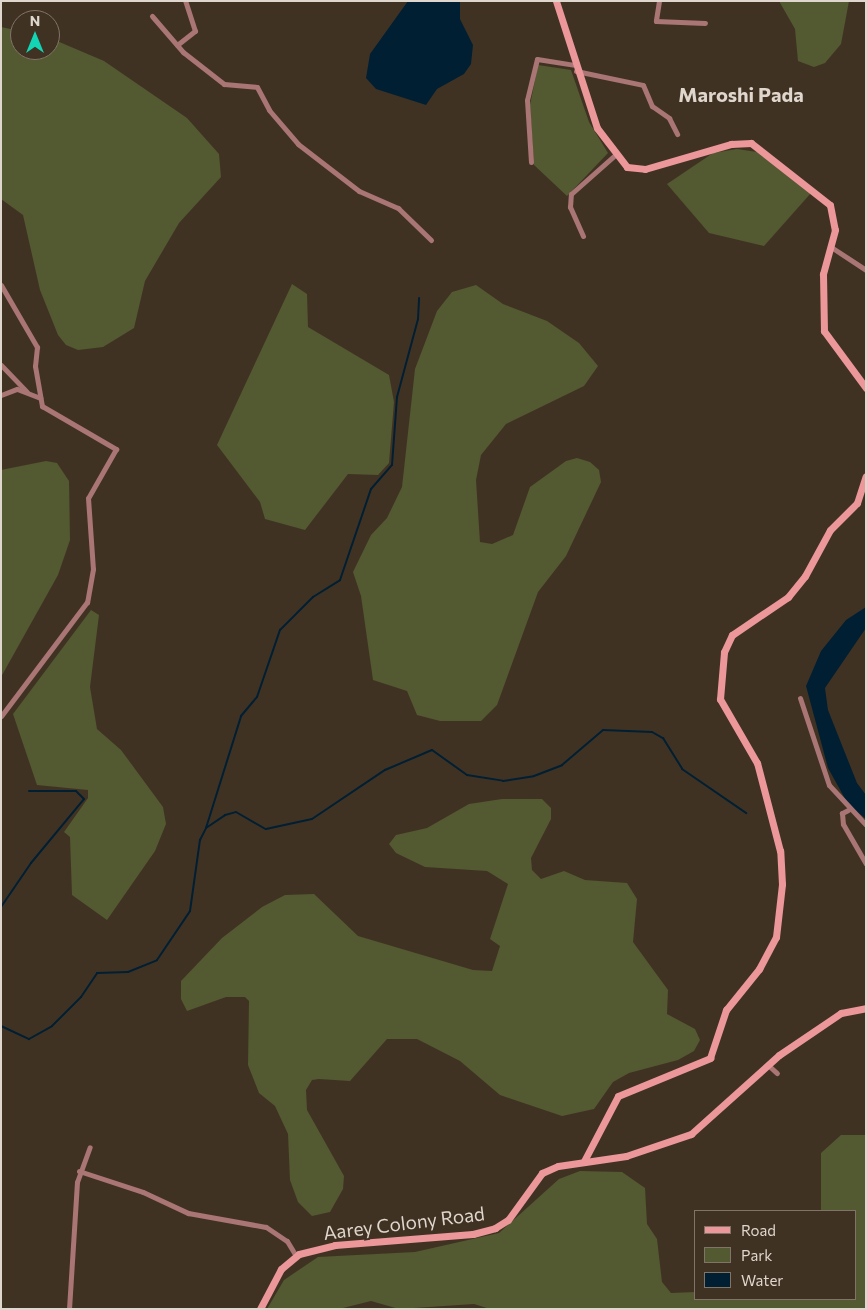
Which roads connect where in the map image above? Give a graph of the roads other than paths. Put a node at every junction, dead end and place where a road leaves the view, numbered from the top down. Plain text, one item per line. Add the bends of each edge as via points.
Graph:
1 (185, 1) edge
2 (556, 1) edge
3 (659, 1) edge
4 (152, 16) dead end
5 (705, 23) dead end
6 (177, 45) junction
7 (574, 67) junction
8 (677, 134) dead end
9 (614, 156) junction
10 (531, 162) dead end
11 (583, 236) dead end
12 (431, 240) dead end
13 (831, 247) junction
14 (866, 270) edge
15 (1, 285) edge
16 (1, 366) edge
17 (866, 388) edge
18 (27, 392) junction
19 (1, 395) edge
20 (40, 398) junction
21 (866, 476) edge
22 (800, 698) dead end
23 (1, 716) edge
24 (848, 810) junction
25 (866, 825) edge
26 (866, 864) edge
27 (866, 1008) edge
28 (768, 1065) junction
29 (777, 1074) dead end
30 (90, 1147) dead end
31 (584, 1161) junction
32 (79, 1171) junction
33 (296, 1256) junction
34 (69, 1309) edge
35 (260, 1309) edge

1 - 6 street via 195,31
2 - 7 street
3 - 5 street via 656,21
4 - 6 street
6 - 12 street via 224,84 257,87 269,110 298,144 359,192 408,216
7 - 8 street via 643,85 652,106 669,118
7 - 9 street via 597,128
7 - 10 street via 536,59 527,100
9 - 11 street via 571,194 570,207
9 - 13 street via 637,170 752,143 830,206 834,216
13 - 14 street
13 - 17 street via 822,274 824,331
15 - 20 street via 37,347
16 - 18 street
18 - 19 street via 17,389
18 - 20 street
20 - 23 street via 42,406 116,450 88,498 93,561 87,602
21 - 31 street via 857,503 830,530 805,576 774,608 732,635 724,652 720,699 757,763 780,851 782,884 776,937 759,969 726,1010 710,1058 618,1096
22 - 24 street via 829,785
24 - 25 street
24 - 26 street via 842,813 843,824
27 - 28 street, Aarey Colony Road via 841,1013
28 - 29 street
28 - 31 street, Aarey Colony Road via 691,1134 626,1156
30 - 32 street
31 - 33 street, Aarey Colony Road via 542,1173 508,1220 495,1228 473,1234 335,1245
32 - 33 street via 144,1192 188,1213 266,1227 287,1241
32 - 34 street
33 - 35 street, Aarey Colony Road via 281,1269

